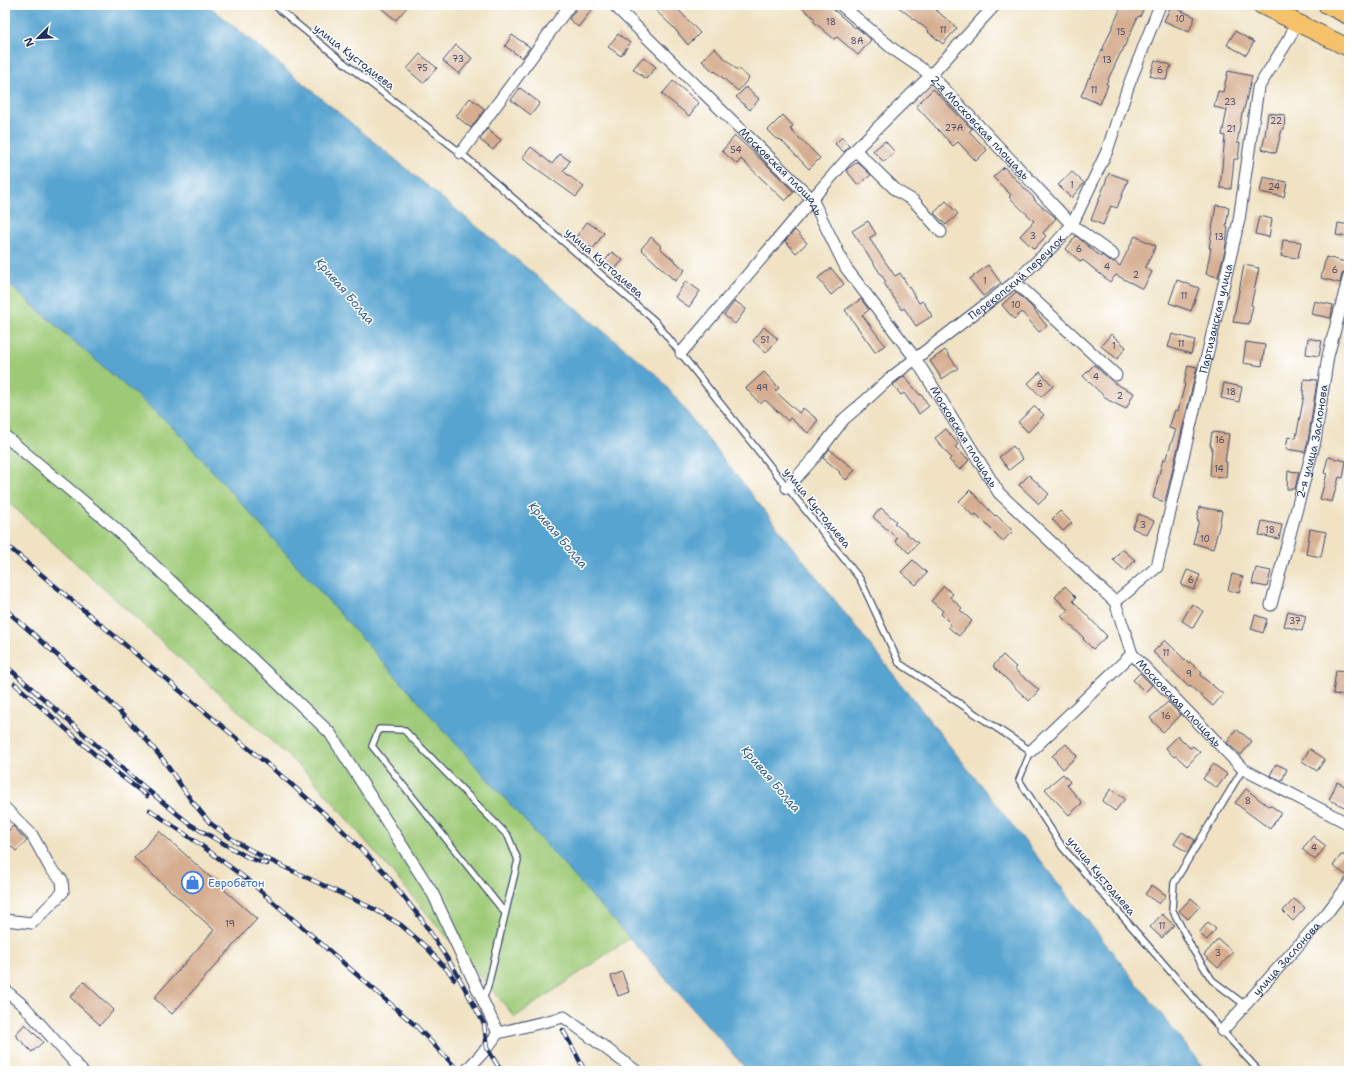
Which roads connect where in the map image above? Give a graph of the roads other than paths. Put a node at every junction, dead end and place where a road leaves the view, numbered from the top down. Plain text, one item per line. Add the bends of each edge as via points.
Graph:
1 (274, 5) edge
2 (570, 5) edge
3 (614, 5) edge
4 (841, 5) edge
5 (995, 5) edge
6 (1160, 5) edge
7 (1261, 5) edge
8 (1327, 5) edge
9 (1349, 16) edge
10 (1296, 23) junction
11 (1349, 48) edge
12 (931, 76) junction
13 (856, 150) junction
14 (461, 153) junction
15 (812, 199) junction
16 (1072, 225) junction
17 (941, 232) dead end
18 (1113, 255) dead end
19 (1349, 276) edge
20 (1015, 282) junction
21 (681, 353) junction
22 (915, 358) junction
23 (1116, 375) dead end
24 (5, 436) edge
25 (787, 488) junction
26 (1115, 602) junction
27 (1271, 605) dead end
28 (1132, 654) junction
29 (1031, 751) junction
30 (1243, 768) junction
31 (5, 808) edge
32 (1349, 824) edge
33 (1349, 884) edge
34 (506, 912) junction
35 (5, 920) edge
36 (5, 990) edge
37 (483, 1000) junction
38 (1245, 1005) junction
39 (1222, 1031) junction
40 (498, 1033) junction
41 (82, 1071) edge
42 (466, 1071) edge
43 (636, 1071) edge
44 (1259, 1071) edge

1 - 14 lane, улица Кустодиева
2 - 14 street
3 - 15 street, Московская площадь
4 - 12 street, 2-я Московская площадь via 893,49
5 - 12 street
6 - 16 street, Перекопский переулок via 1128,87 1107,151
7 - 10 main road
8 - 9 main road
10 - 11 main road
10 - 26 street, Партизанская улица via 1258,88 1239,220 1157,567
12 - 13 street
12 - 16 street, 2-я Московская площадь
13 - 15 street
13 - 17 street via 897,191 914,201
14 - 21 lane, улица Кустодиева via 655,321
15 - 21 street
15 - 22 street, Московская площадь via 846,268
16 - 18 street, 2-я Московская площадь
16 - 20 street, Перекопский переулок
19 - 27 street, 2-я улица Заслонова via 1328,356 1315,441
20 - 22 street, Перекопский переулок
20 - 23 street
21 - 25 lane, улица Кустодиева
22 - 25 street, Перекопский переулок via 844,419
22 - 26 street, Московская площадь via 999,493
24 - 37 street via 113,526 330,733 433,894
25 - 29 lane, улица Кустодиева via 860,579 898,663
26 - 28 street, Московская площадь
28 - 29 street
28 - 30 street, Московская площадь
29 - 39 lane, улица Кустодиева via 1019,780 1063,848
30 - 32 street, Московская площадь
30 - 38 lane via 1174,883 1172,909 1212,980
31 - 35 street via 32,835 52,870 62,880 63,892 32,923
33 - 38 street, улица Заслонова via 1327,913
34 - 34 lane via 518,860 508,836 404,730 379,729 372,746
34 - 37 lane
36 - 41 street via 24,1006
37 - 40 street
38 - 39 street, улица Заслонова
39 - 44 lane, улица Кустодиева
40 - 42 street
40 - 43 street via 564,1017

